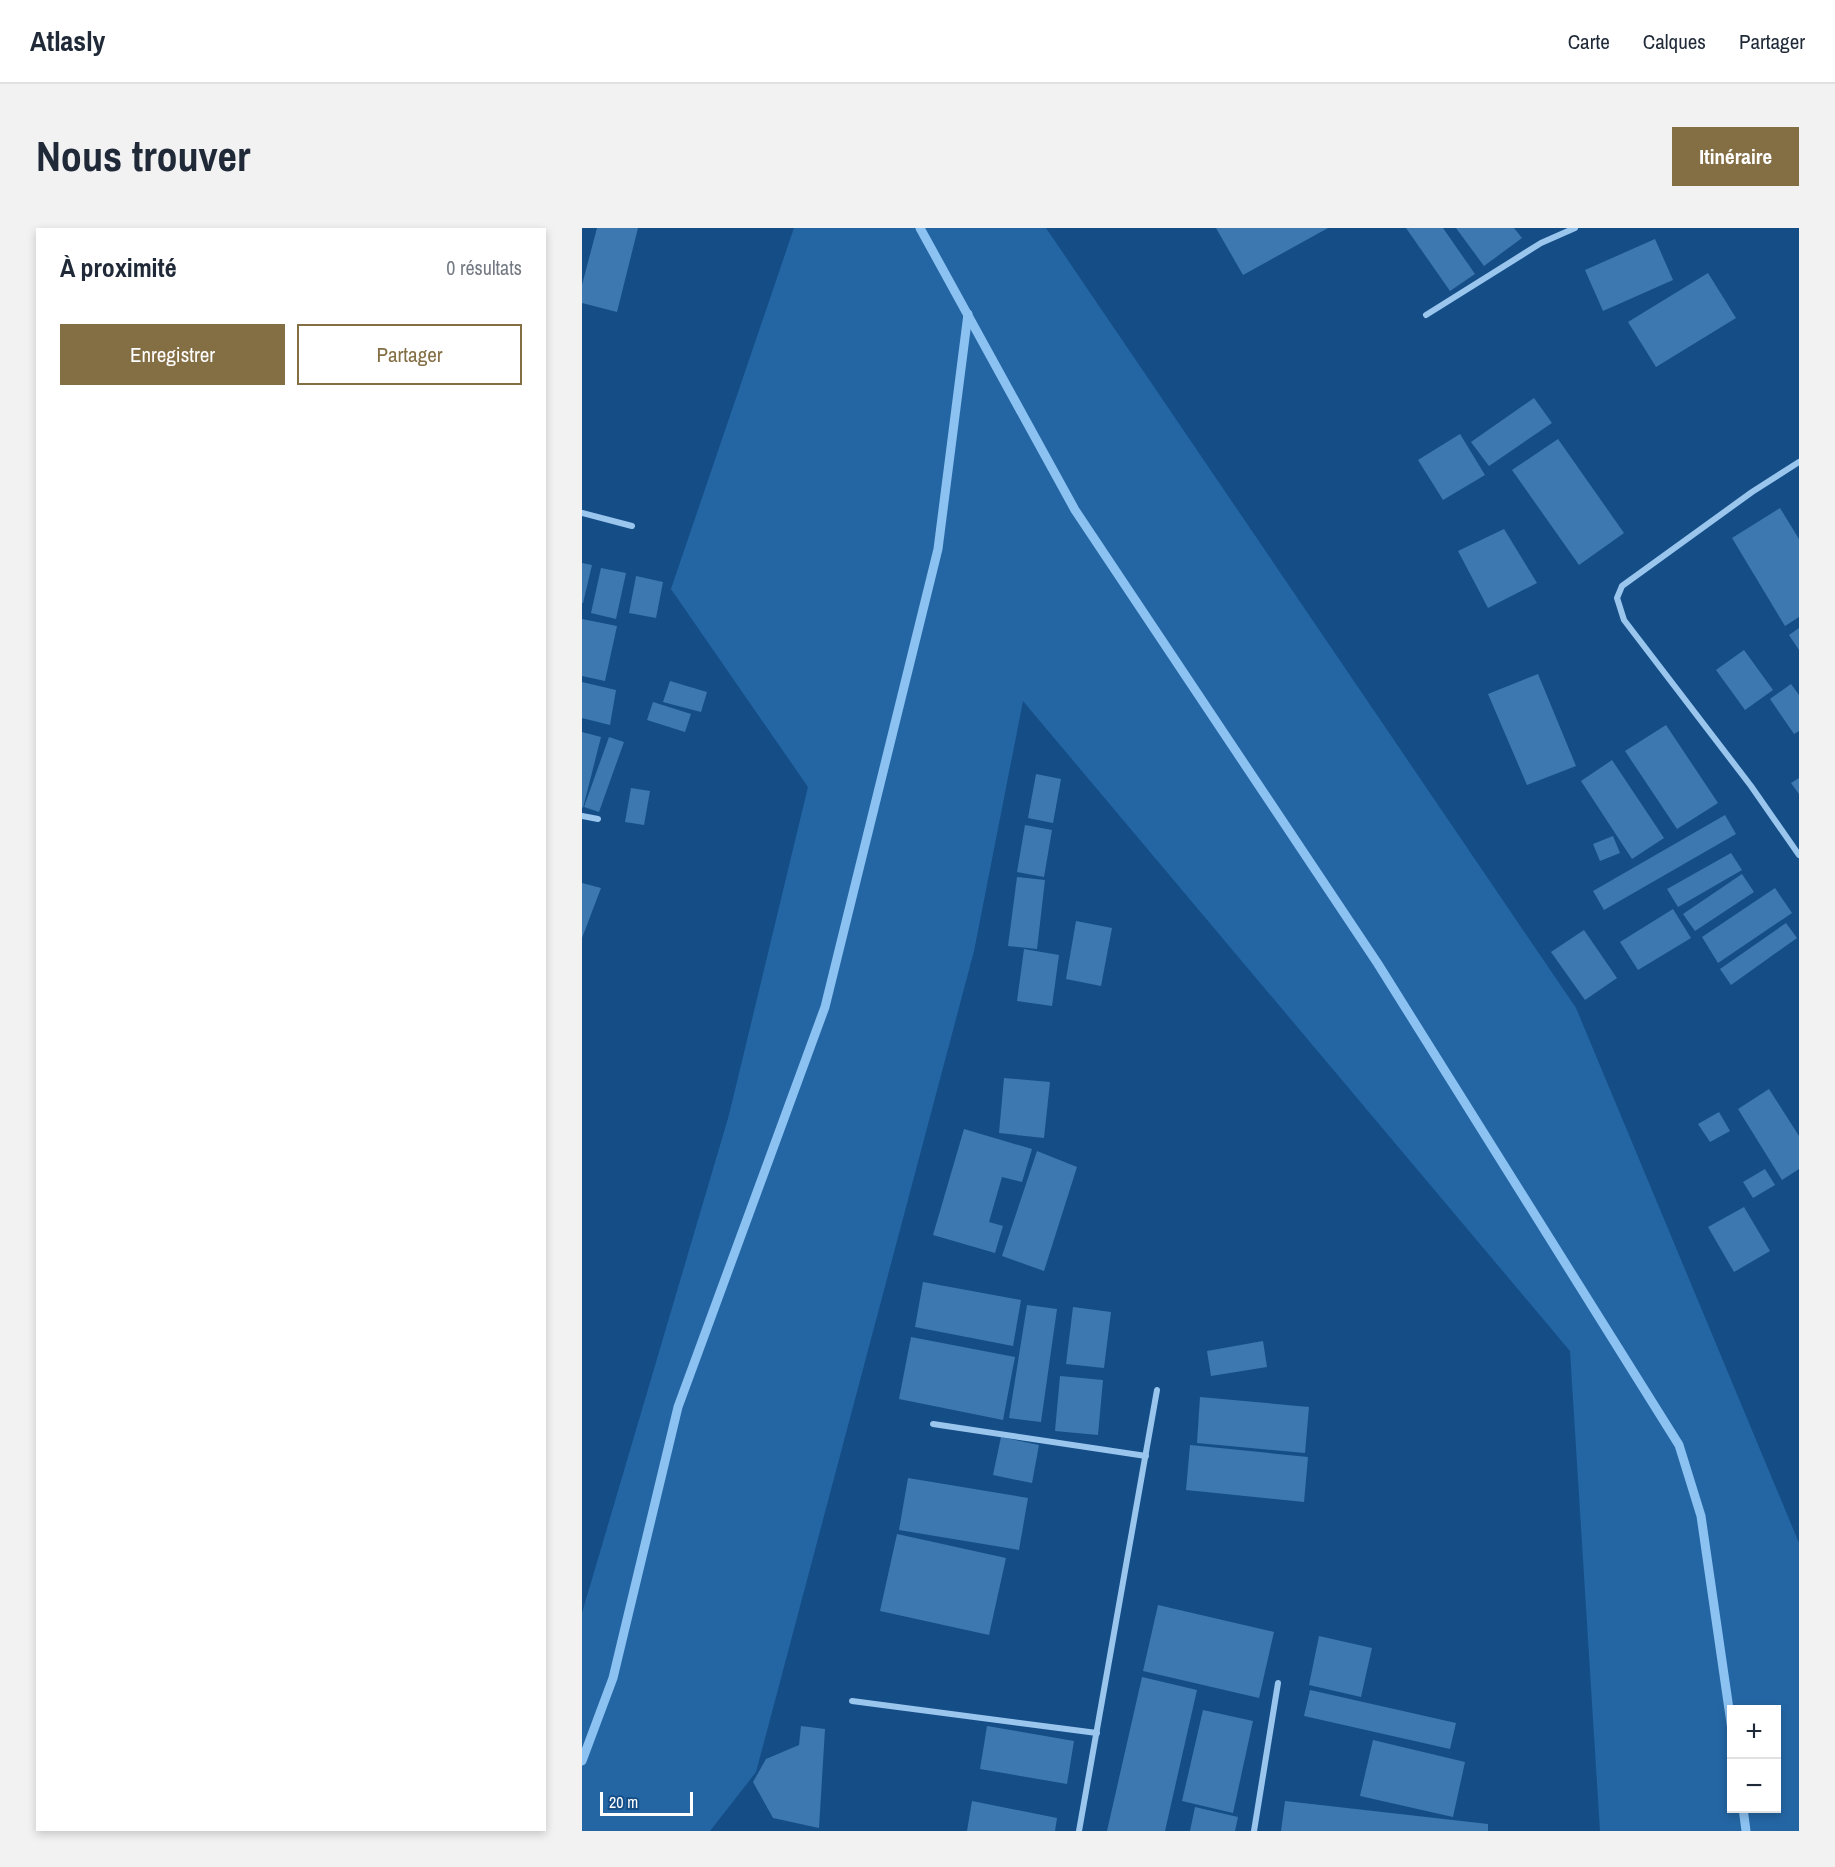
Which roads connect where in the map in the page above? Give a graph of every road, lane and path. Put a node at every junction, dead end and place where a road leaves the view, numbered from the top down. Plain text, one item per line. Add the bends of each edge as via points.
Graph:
1 (1575, 228) edge
2 (1561, 231) edge
3 (1426, 315) dead end
4 (1799, 462) edge
5 (582, 513) edge
6 (632, 526) dead end
7 (582, 816) edge
8 (598, 819) dead end
9 (1799, 855) edge
10 (1157, 1390) dead end
11 (933, 1424) dead end
12 (1146, 1456) junction
13 (1278, 1683) dead end
14 (852, 1701) dead end
15 (1096, 1733) junction
16 (1079, 1831) edge
17 (1254, 1831) edge

1 - 2 street
2 - 3 street
4 - 9 street via 1623,586 1617,598 1624,620
5 - 6 street
7 - 8 street
10 - 12 street
11 - 12 street
12 - 15 street
13 - 17 street
14 - 15 street
15 - 16 street

